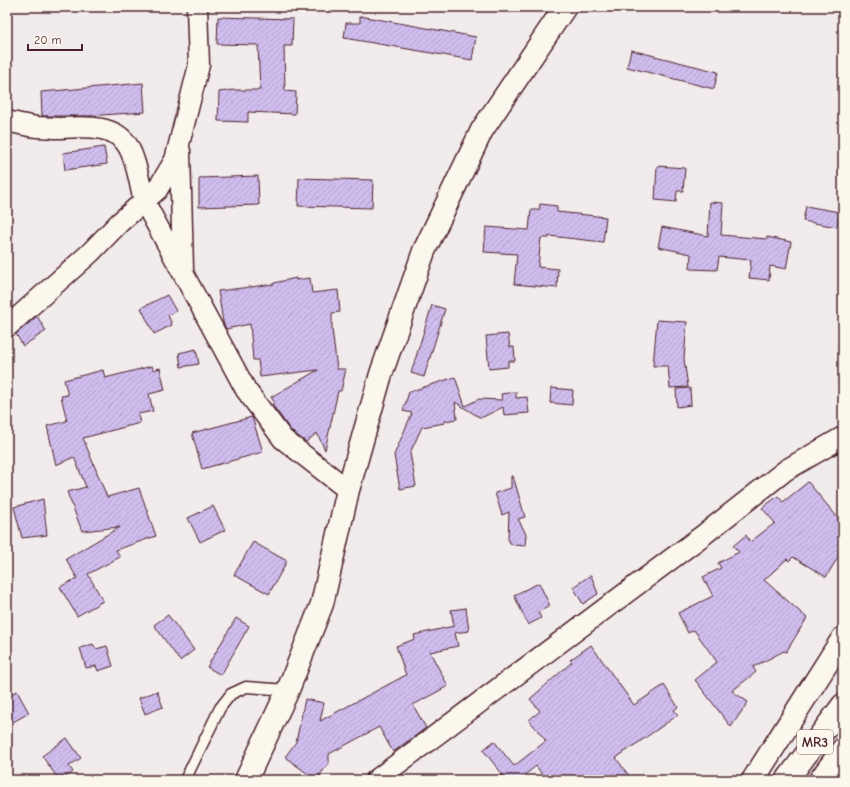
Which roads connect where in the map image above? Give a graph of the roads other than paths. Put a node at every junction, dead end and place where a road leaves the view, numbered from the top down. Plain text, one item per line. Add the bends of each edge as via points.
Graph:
1 (197, 7) edge
2 (565, 7) edge
3 (7, 121) edge
4 (180, 145) junction
5 (144, 201) junction
6 (184, 272) junction
7 (7, 327) edge
8 (843, 437) edge
9 (348, 490) junction
10 (843, 638) edge
11 (288, 690) junction
12 (843, 705) edge
13 (843, 749) edge
14 (185, 780) edge
15 (246, 780) edge
16 (376, 780) edge
17 (754, 780) edge
18 (787, 780) edge
19 (820, 780) edge

1 - 4 street via 199,65
2 - 9 main road via 482,130 424,251 381,374
3 - 5 street via 57,128 85,126 107,130 118,136 129,146 135,161
4 - 5 street via 175,160 157,190
4 - 6 street
5 - 6 street
5 - 7 street
6 - 9 street via 246,390 283,439
8 - 16 street via 786,470
9 - 11 main road via 322,604
10 - 17 main road
11 - 14 lane via 246,687 231,694 220,708
11 - 15 main road
12 - 18 main road, MR3
13 - 19 main road, MR3

